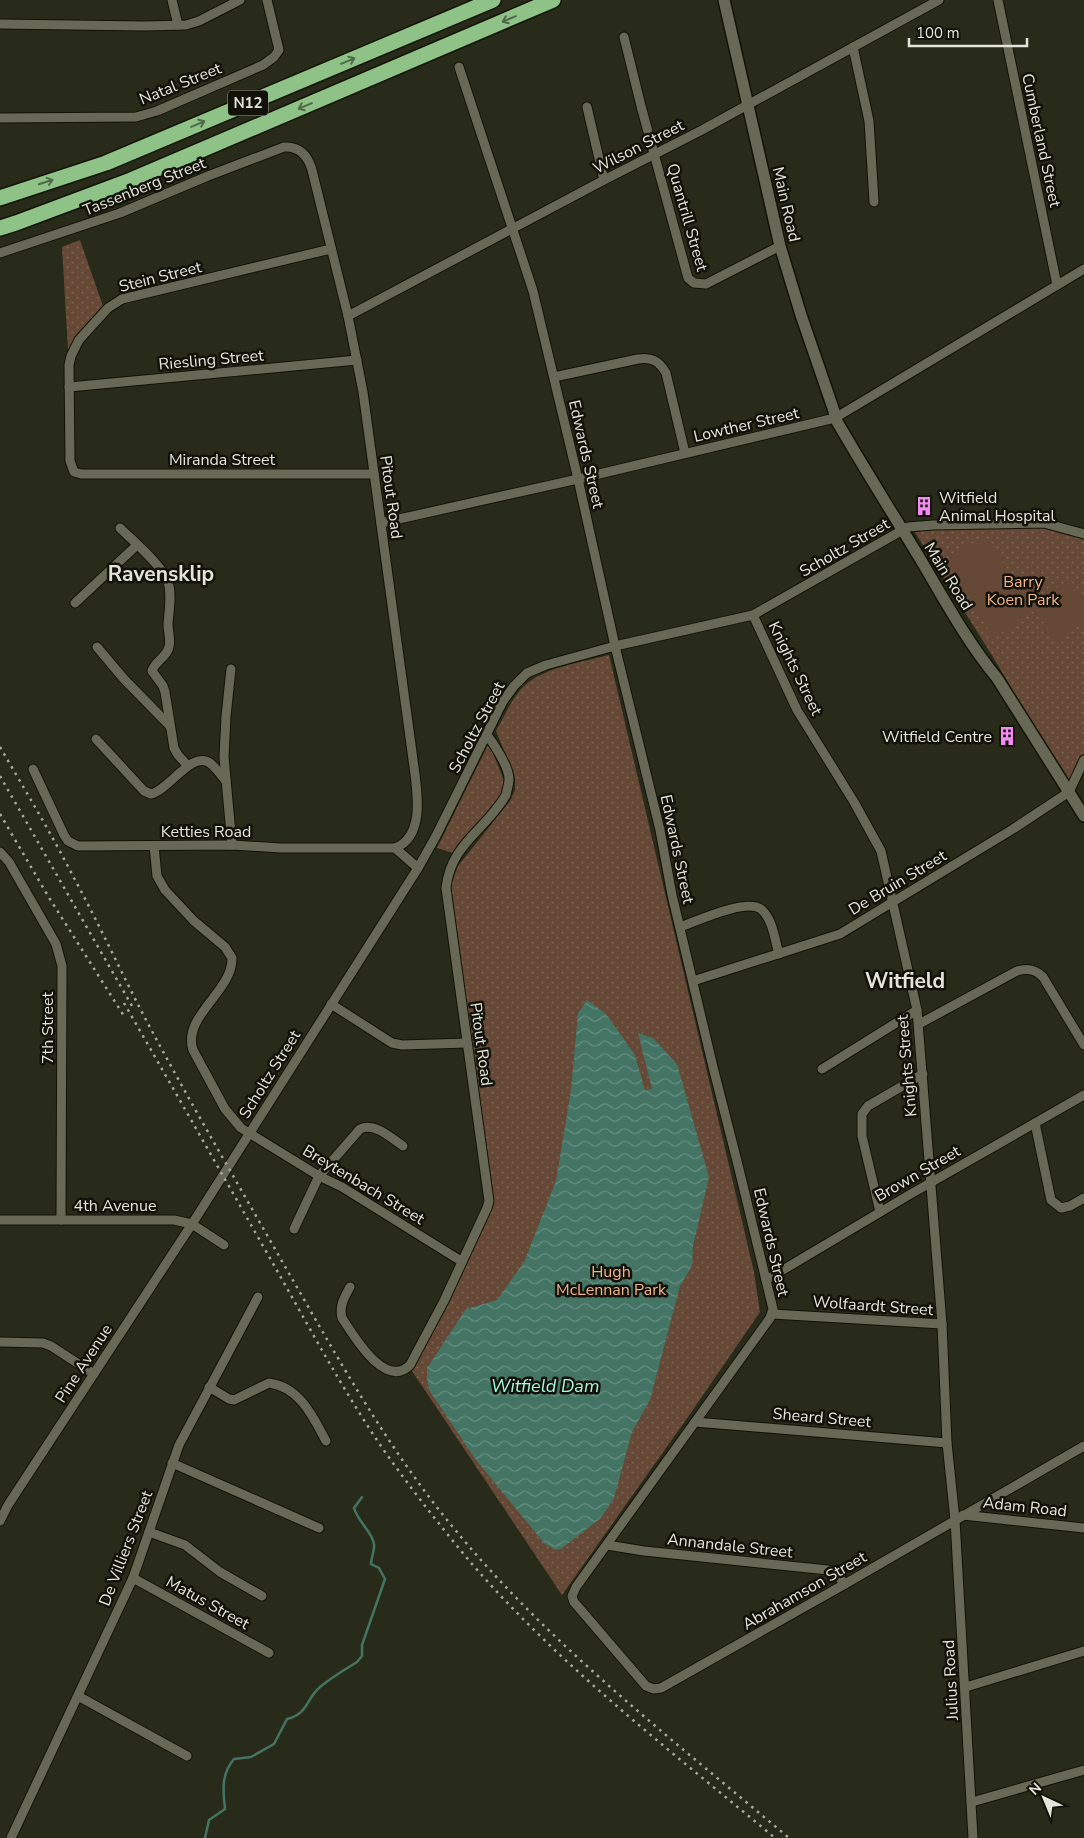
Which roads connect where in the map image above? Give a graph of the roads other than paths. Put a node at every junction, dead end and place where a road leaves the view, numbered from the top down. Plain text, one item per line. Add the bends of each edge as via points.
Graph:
1 (172, 0) edge
2 (240, 0) edge
3 (267, 0) edge
4 (493, 0) edge
5 (554, 0) edge
6 (724, 0) edge
7 (939, 0) edge
8 (998, 0) edge
9 (0, 24) edge
10 (178, 25) junction
11 (624, 37) dead end
12 (853, 47) junction
13 (458, 67) dead end
14 (748, 104) junction
15 (587, 108) dead end
16 (0, 118) edge
17 (298, 149) joint
18 (654, 155) junction
19 (604, 180) junction
20 (0, 198) edge
21 (874, 202) dead end
22 (0, 228) edge
23 (512, 229) junction
24 (780, 246) junction
25 (331, 249) junction
26 (0, 253) edge
27 (1084, 268) edge
28 (1057, 285) junction
29 (348, 316) junction
30 (357, 360) junction
31 (554, 377) junction
32 (69, 387) junction
33 (836, 415) junction
34 (685, 453) junction
35 (72, 468) joint
36 (374, 474) junction
37 (578, 479) junction
38 (380, 523) junction
39 (120, 528) dead end
40 (905, 529) junction
41 (1084, 534) edge
42 (137, 545) junction
43 (75, 603) dead end
44 (753, 615) junction
45 (615, 646) junction
46 (97, 647) dead end
47 (231, 669) dead end
48 (170, 726) junction
49 (487, 735) junction
50 (96, 739) dead end
51 (1084, 760) edge
52 (188, 766) junction
53 (33, 769) dead end
54 (226, 781) junction
55 (1069, 792) junction
56 (1084, 816) edge
57 (232, 845) junction
58 (154, 846) junction
59 (395, 848) junction
60 (0, 852) edge
61 (418, 868) junction
62 (891, 903) junction
63 (680, 927) junction
64 (779, 954) junction
65 (693, 981) junction
66 (330, 1004) junction
67 (916, 1010) junction
68 (919, 1024) junction
69 (467, 1043) junction
70 (1084, 1044) edge
71 (822, 1069) dead end
72 (923, 1074) junction
73 (1084, 1095) edge
74 (1035, 1123) junction
75 (250, 1134) junction
76 (403, 1146) dead end
77 (319, 1176) junction
78 (932, 1183) junction
79 (1084, 1198) edge
80 (880, 1212) junction
81 (0, 1220) edge
82 (61, 1220) junction
83 (192, 1224) junction
84 (294, 1230) dead end
85 (224, 1244) dead end
86 (461, 1261) junction
87 (766, 1280) junction
88 (350, 1287) dead end
89 (258, 1297) dead end
90 (772, 1314) junction
91 (942, 1324) junction
92 (0, 1342) edge
93 (94, 1374) junction
94 (209, 1387) junction
95 (695, 1422) junction
96 (326, 1441) dead end
97 (947, 1443) junction
98 (1084, 1446) edge
99 (172, 1463) junction
100 (4, 1502) edge
101 (959, 1517) junction
102 (0, 1521) edge
103 (319, 1528) dead end
104 (1084, 1528) edge
105 (149, 1532) junction
106 (607, 1545) junction
107 (133, 1578) junction
108 (845, 1584) junction
109 (576, 1587) joint
110 (262, 1596) dead end
111 (1084, 1651) edge
112 (269, 1653) dead end
113 (966, 1687) junction
114 (78, 1696) junction
115 (187, 1756) dead end
116 (1084, 1770) edge
117 (972, 1802) junction
118 (11, 1838) edge
119 (973, 1838) edge

1 - 10 street
2 - 10 street via 198,21
3 - 16 street, Natal Street via 278,47 276,55 263,65 143,115 122,118
20 -> 4 highway, N12 via 106,163
5 -> 22 highway, N12 via 131,180
6 - 14 street, Main Road
7 - 12 street, Wilson Street
8 - 28 street, Cumberland Street
9 - 10 street
11 - 18 street, Quantrill Street
12 - 14 street, Wilson Street
12 - 21 street via 869,120
13 - 23 street, Edwards Street
14 - 18 street, Wilson Street
14 - 24 street, Main Road
15 - 19 street
17 - 25 street, Pitout Road via 310,164
17 - 26 street, Tassenberg Street via 284,147 120,214
18 - 19 street, Wilson Street
18 - 24 street, Quantrill Street via 686,274 691,282 711,282
19 - 23 street, Wilson Street
23 - 29 street, Wilson Street
23 - 31 street, Edwards Street via 533,291
24 - 33 street, Main Road
25 - 29 street, Pitout Road
25 - 32 street, Stein Street via 119,301 108,308 75,347 69,366
27 - 28 street, Lowther Street
28 - 33 street, Lowther Street
29 - 30 street, Pitout Road
30 - 32 street, Riesling Street
30 - 36 street, Pitout Road
31 - 34 street via 638,358 655,360 666,373
31 - 37 street, Edwards Street
32 - 35 street, Stein Street via 69,457
33 - 34 street, Lowther Street
33 - 40 street, Main Road
34 - 37 street, Lowther Street
35 - 36 street, Miranda Street via 81,474
36 - 38 street, Pitout Road
37 - 38 street, Lowther Street
37 - 45 street, Edwards Street
38 - 59 street, Pitout Road via 418,798 418,814 412,832 404,843
39 - 42 street
40 - 41 street, Scholtz Street via 934,525 1044,523
40 - 44 street, Scholtz Street
40 - 55 street, Main Road via 991,662 997,678
42 - 43 street
42 - 48 street via 162,572 169,585 170,644 152,671 163,686
44 - 45 street, Scholtz Street
44 - 62 street, Knights Street via 797,710 876,842 882,855
45 - 49 street, Scholtz Street via 527,673 508,694
45 - 63 street, Edwards Street
46 - 48 street
47 - 54 street via 224,757
48 - 52 street via 175,752
49 - 61 street, Scholtz Street
49 - 69 street, Pitout Road via 508,773 506,795 454,858 446,888
50 - 52 street via 144,791 151,794
51 - 55 street
52 - 54 street via 197,761 207,762
53 - 58 street, Ketties Road via 64,835 71,843 83,848
54 - 57 street
55 - 56 street, Main Road
55 - 62 street, De Bruin Street
57 - 58 street, Ketties Road
57 - 59 street, Ketties Road
58 - 75 street, Breytenbach Street via 156,876 165,890 232,958 230,972 194,1026 190,1040 225,1109
59 - 61 street
60 - 82 street, 7th Street via 56,944 62,966
61 - 66 street, Scholtz Street
62 - 64 street, De Bruin Street via 836,936
62 - 67 street, Knights Street
63 - 64 street via 741,906 752,906 762,910 768,918
63 - 65 street, Edwards Street
64 - 65 street, De Bruin Street
65 - 87 street, Edwards Street
66 - 69 street via 397,1045
66 - 75 street, Scholtz Street
67 - 68 street, Knights Street
67 - 71 street
68 - 70 street via 1017,971 1028,969 1040,974 1048,984
68 - 72 street, Knights Street
69 - 86 street, Pitout Road via 489,1201
72 - 78 street, Knights Street
72 - 80 street via 868,1106 862,1114 862,1136
73 - 74 street, Brown Street
74 - 78 street, Brown Street
74 - 79 street via 1051,1200 1061,1208
75 - 77 street, Breytenbach Street
75 - 83 street, Scholtz Street
76 - 77 street via 375,1128 366,1127 352,1136
77 - 84 street
77 - 86 street, Breytenbach Street
78 - 80 street, Brown Street
78 - 91 street, Knights Street
80 - 87 street, Brown Street
81 - 82 street, 4th Avenue
82 - 83 street, 4th Avenue via 174,1220
83 - 85 street, 4th Avenue
83 - 93 street, Pine Avenue
86 - 88 street, Pitout Road via 444,1301 406,1370 393,1371 375,1362 342,1318 341,1304
87 - 90 street, Edwards Street
89 - 94 street, De Villiers Street
90 - 91 street, Wolfaardt Street
90 - 95 street, Edwards Street
91 - 97 street, Knights Street
92 - 93 street via 43,1343
93 - 100 street, Pine Avenue
94 - 96 street via 234,1400 270,1383 275,1384 303,1401
94 - 99 street, De Villiers Street
95 - 97 street, Sheard Street
95 - 106 street, Edwards Street
97 - 101 street, Knights Street
98 - 101 street, Abrahamson Street
99 - 103 street
99 - 105 street, De Villiers Street
100 - 102 street, Pine Avenue
101 - 104 street, Adam Road
101 - 108 street, Abrahamson Street
101 - 113 street, Julius Road
105 - 107 street, De Villiers Street
105 - 110 street via 185,1545 220,1572
106 - 108 street, Annandale Street via 828,1570
106 - 109 street, Edwards Street
107 - 112 street, Matus Street
107 - 114 street, De Villiers Street
108 - 109 street, Abrahamson Street via 654,1689 646,1686 578,1609 572,1596
111 - 113 street
113 - 117 street, Julius Road
114 - 115 street
114 - 118 street, De Villiers Street
116 - 117 street
117 - 119 street, Julius Road

